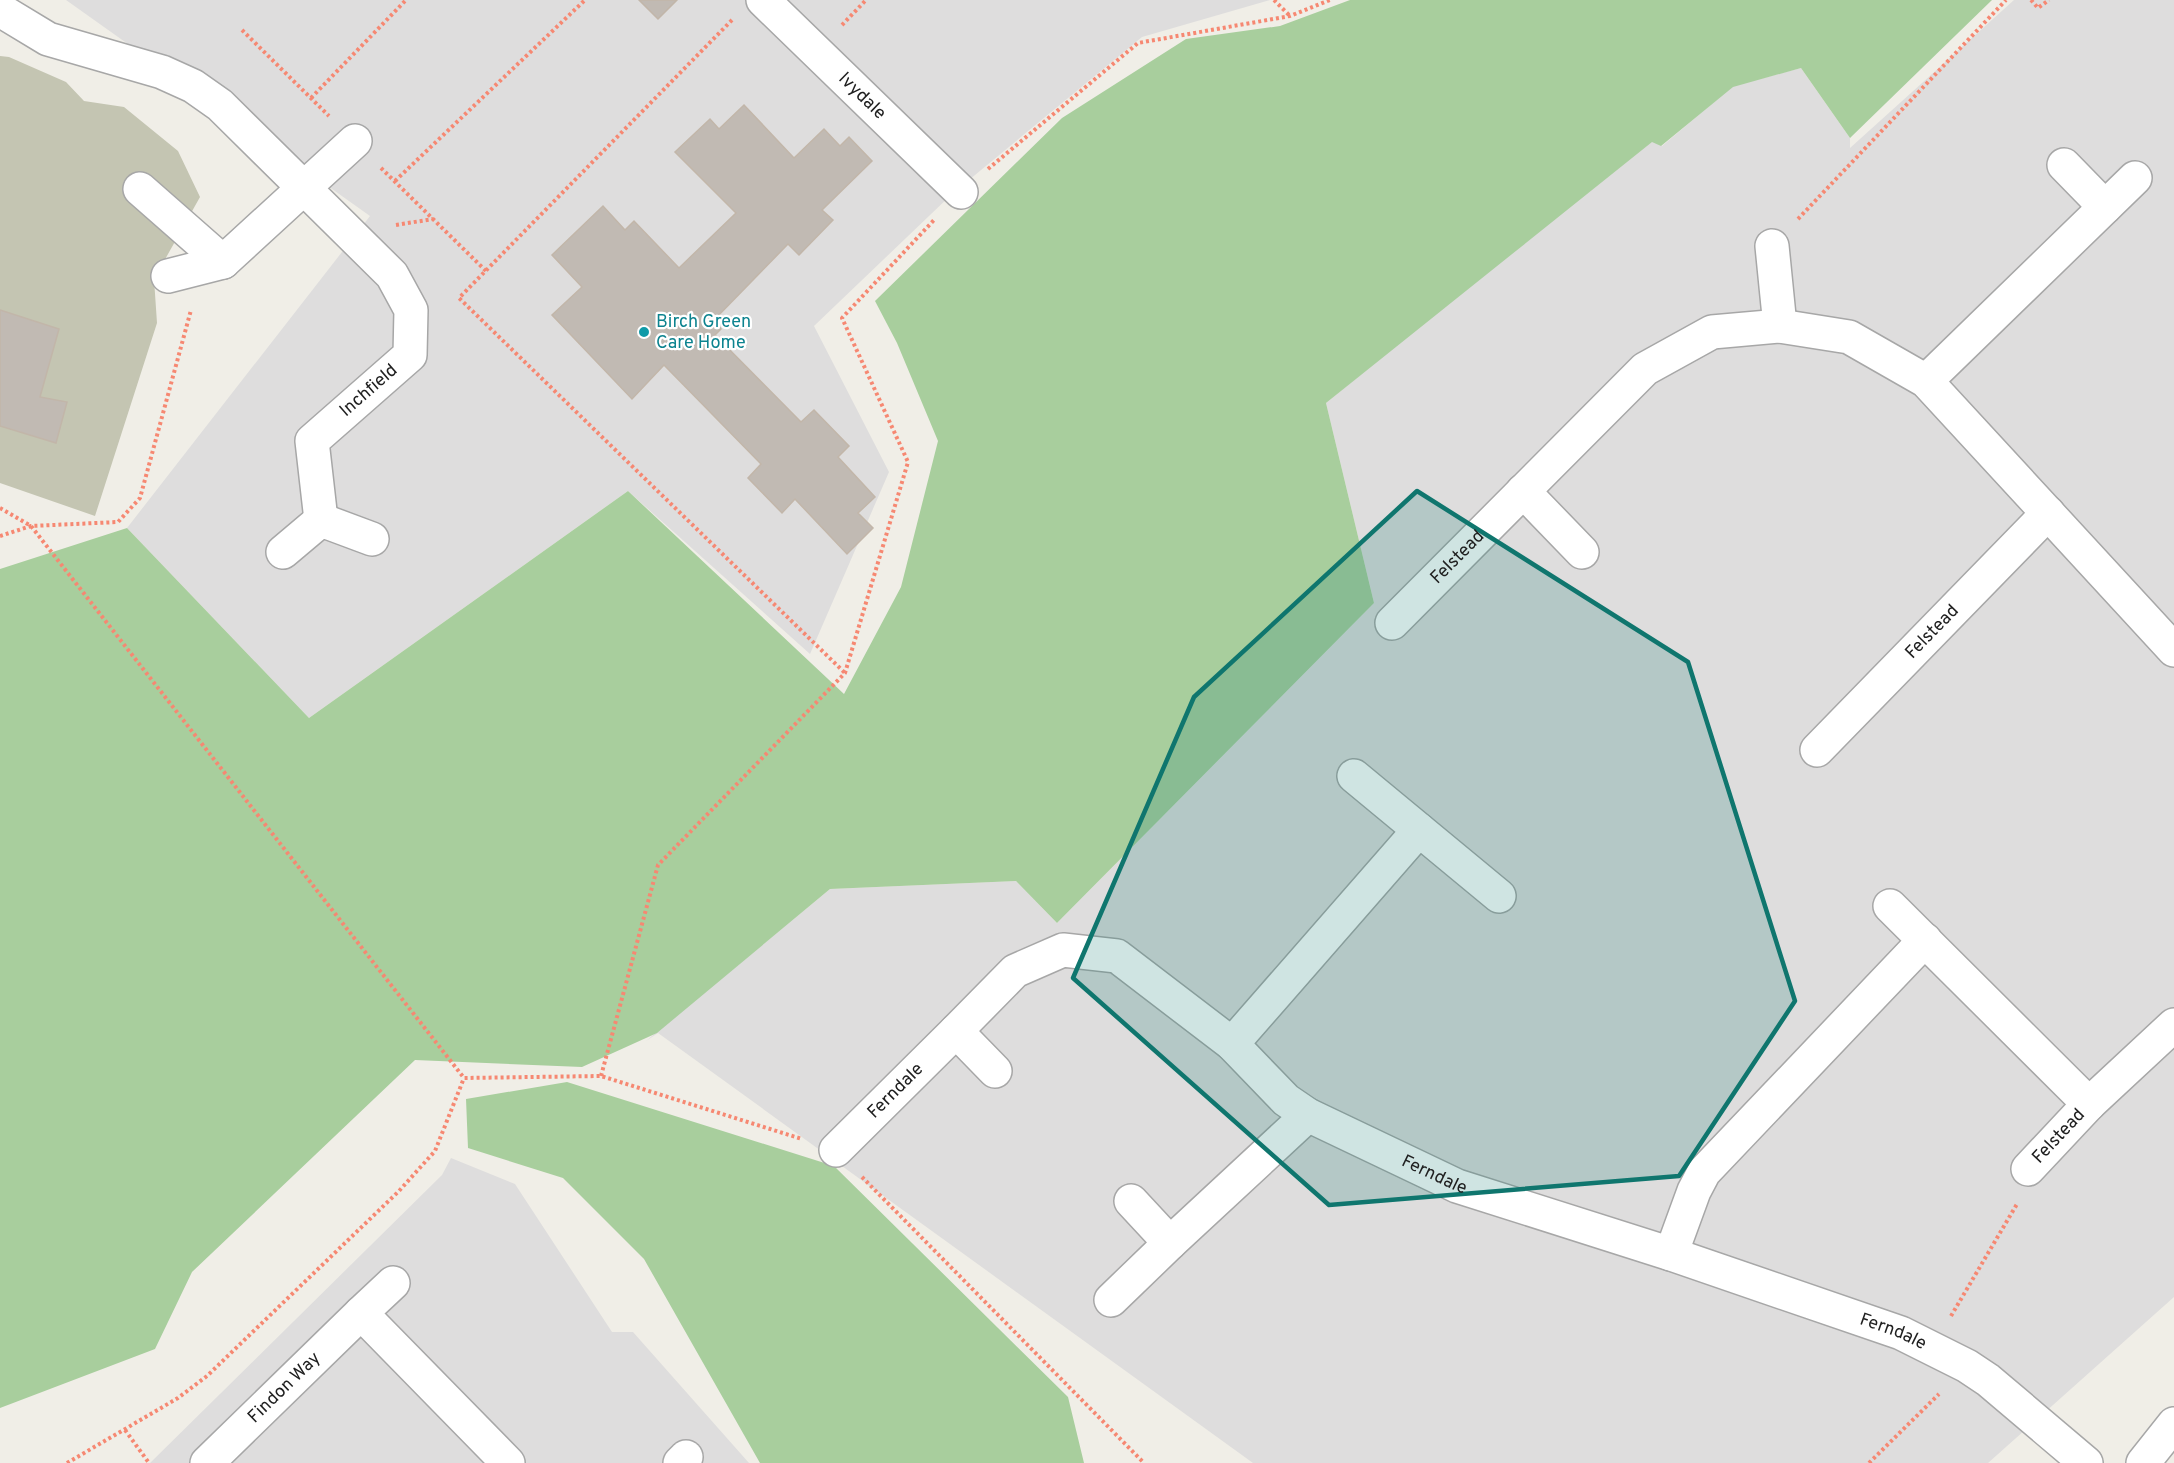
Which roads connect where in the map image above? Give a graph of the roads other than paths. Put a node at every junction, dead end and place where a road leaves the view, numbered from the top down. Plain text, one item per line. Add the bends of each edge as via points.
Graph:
1 (763, 0) edge
2 (15, 12) edge
3 (355, 141) dead end
4 (2064, 165) dead end
5 (2135, 178) dead end
6 (140, 189) dead end
7 (304, 189) junction
8 (961, 192) road end
9 (2105, 207) junction
10 (1772, 246) road end
11 (223, 262) junction
12 (168, 276) dead end
13 (1780, 326) junction
14 (1926, 381) junction
15 (1523, 491) junction
16 (2048, 513) junction
17 (321, 520) junction
18 (372, 539) dead end
19 (283, 552) dead end
20 (1582, 552) dead end
21 (1392, 623) dead end
22 (2174, 650) edge
23 (1817, 750) dead end
24 (1354, 776) dead end
25 (1419, 830) junction
26 (1499, 896) dead end
27 (1890, 906) dead end
28 (1925, 940) junction
29 (2174, 1025) edge
30 (956, 1031) junction
31 (1232, 1044) junction
32 (995, 1071) dead end
33 (2090, 1104) junction
34 (1308, 1115) junction
35 (836, 1150) road end
36 (2028, 1169) road end
37 (1131, 1201) dead end
38 (1170, 1243) junction
39 (1671, 1254) junction
40 (393, 1283) dead end
41 (1111, 1300) dead end
42 (361, 1313) junction
43 (2174, 1424) edge
44 (207, 1463) edge
45 (508, 1463) edge
46 (2086, 1463) edge
47 (2143, 1463) edge

1 - 8 street, Ivydale
2 - 7 street, Inchfield via 48,39 162,72 193,86 220,105
3 - 7 street
4 - 9 street
5 - 9 street
6 - 11 street
7 - 11 street
7 - 17 street, Inchfield via 392,275 411,310 411,355 312,441
9 - 14 street
10 - 13 street
11 - 12 street
13 - 14 street, Felstead via 1849,337
13 - 15 street, Felstead via 1712,332 1645,369
14 - 16 street, Felstead
15 - 20 street
15 - 21 street, Felstead
16 - 22 street, Felstead
16 - 23 street, Felstead
17 - 18 street
17 - 19 street
24 - 25 street
25 - 26 street
25 - 31 street
27 - 28 street
28 - 33 street, Felstead
28 - 39 street via 1704,1172
29 - 33 street, Felstead
30 - 31 street, Ferndale via 1015,971 1063,950 1117,956
30 - 32 street
30 - 35 street, Ferndale
31 - 34 street, Ferndale via 1286,1100
33 - 36 street, Felstead
34 - 38 street
34 - 39 street, Ferndale via 1457,1186
37 - 38 street
38 - 41 street
39 - 46 street, Ferndale via 1933,1347 1967,1366
40 - 42 street, Findon Way
42 - 44 street, Findon Way
42 - 45 street
43 - 47 street

